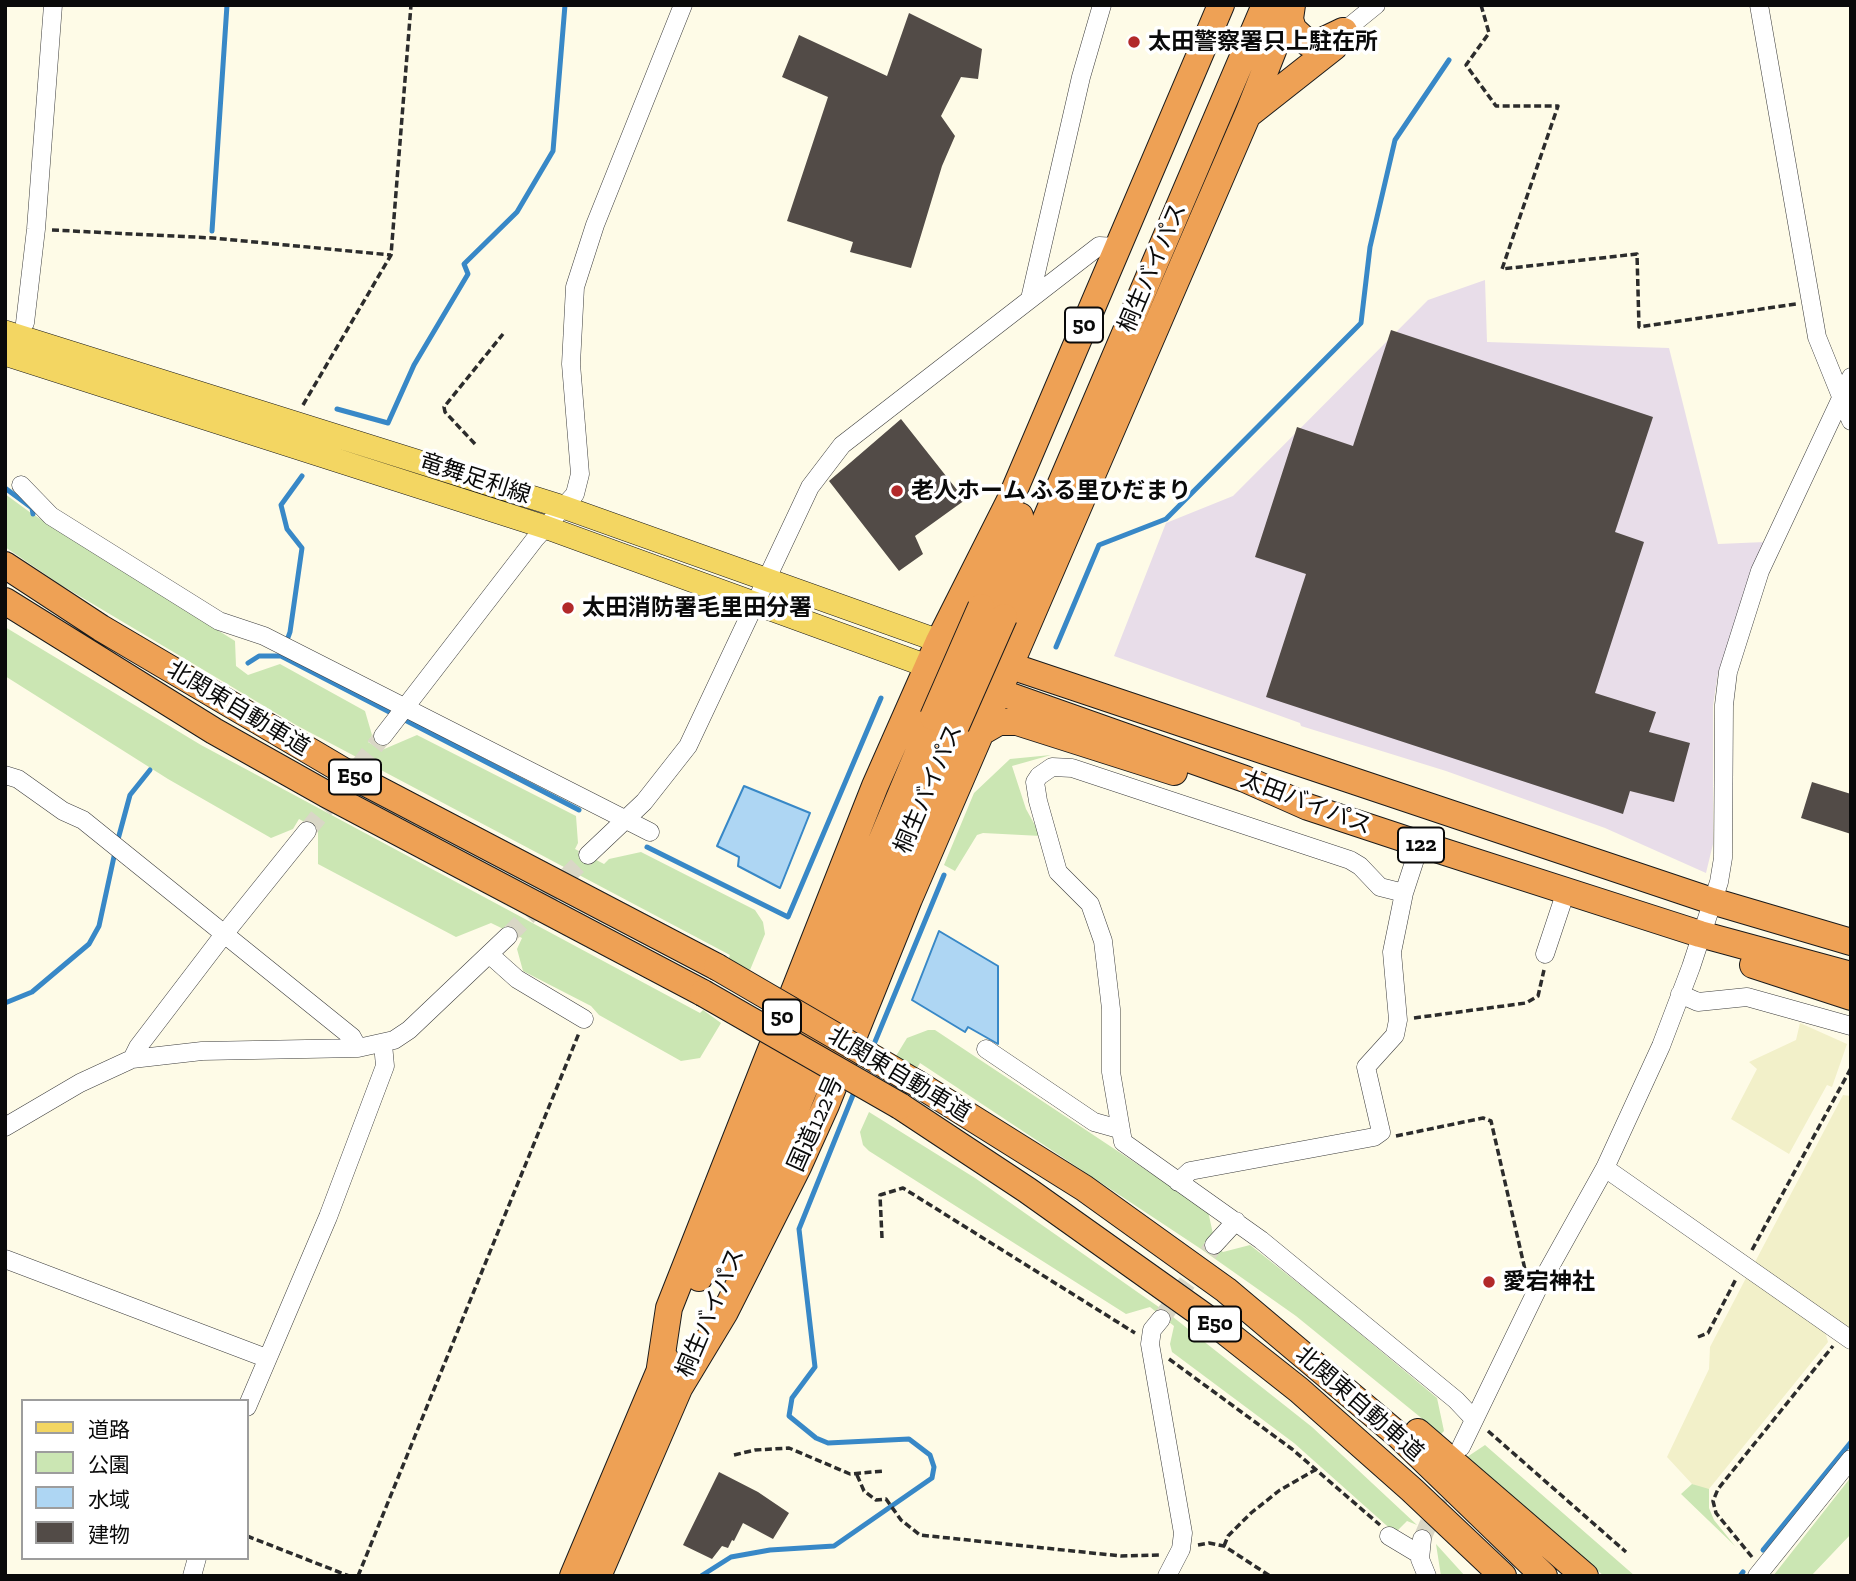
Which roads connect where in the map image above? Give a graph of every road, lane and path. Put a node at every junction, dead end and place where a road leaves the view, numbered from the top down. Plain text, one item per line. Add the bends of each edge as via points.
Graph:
1 (53, 5) edge
2 (411, 5) edge
3 (683, 5) edge
4 (1102, 5) edge
5 (1221, 5) edge
6 (1239, 5) edge
7 (1265, 5) edge
8 (1291, 5) edge
9 (1376, 5) edge
10 (1482, 5) edge
11 (1759, 5) edge
12 (1344, 30) junction
13 (1248, 114) junction
14 (36, 229) junction
15 (1117, 247) junction
16 (391, 255) junction
17 (1030, 299) junction
18 (1811, 302) junction
19 (15, 328) edge
20 (503, 334) dead end
21 (5, 354) edge
22 (1851, 377) edge
23 (1840, 396) junction
24 (1851, 421) edge
25 (292, 422) junction
26 (475, 444) dead end
27 (21, 485) dead end
28 (566, 508) junction
29 (545, 527) junction
30 (5, 565) edge
31 (767, 580) junction
32 (5, 601) edge
33 (757, 604) junction
34 (992, 612) junction
35 (939, 641) junction
36 (927, 666) junction
37 (1010, 666) junction
38 (998, 692) junction
39 (405, 708) junction
40 (956, 725) junction
41 (383, 736) tunnel mouth
42 (5, 775) edge
43 (1308, 807) junction
44 (626, 820) junction
45 (307, 831) tunnel mouth
46 (650, 832) dead end
47 (1420, 845) junction
48 (588, 855) tunnel mouth
49 (1566, 891) junction
50 (1404, 893) junction
51 (1712, 901) junction
52 (225, 933) junction
53 (1700, 934) junction
54 (508, 936) tunnel mouth
55 (1851, 942) edge
56 (489, 954) junction
57 (1545, 954) joint
58 (1851, 975) edge
59 (1680, 994) junction
60 (1851, 997) edge
61 (584, 1019) joint
62 (1398, 1020) junction
63 (1851, 1026) edge
64 (383, 1044) junction
65 (358, 1048) junction
66 (986, 1049) dead end
67 (132, 1059) junction
68 (1851, 1068) edge
69 (5, 1127) edge
70 (1119, 1129) junction
71 (1381, 1132) junction
72 (1605, 1168) junction
73 (1178, 1182) junction
74 (1236, 1221) junction
75 (882, 1238) dead end
76 (1214, 1245) tunnel mouth
77 (5, 1259) edge
78 (1743, 1266) junction
79 (1226, 1290) junction
80 (1537, 1290) junction
81 (1161, 1319) tunnel mouth
82 (1698, 1337) dead end
83 (1847, 1337) edge
84 (1150, 1344) junction
85 (266, 1357) junction
86 (668, 1382) junction
87 (248, 1404) edge
88 (1474, 1418) junction
89 (1461, 1447) dead end
90 (734, 1455) dead end
91 (1851, 1459) edge
92 (1316, 1469) junction
93 (884, 1471) dead end
94 (857, 1475) junction
95 (248, 1536) edge
96 (1389, 1536) joint
97 (1224, 1545) junction
98 (1181, 1549) junction
99 (1626, 1552) dead end
100 (1760, 1572) edge
101 (349, 1576) edge
102 (358, 1576) edge
103 (573, 1576) edge
104 (598, 1576) edge
105 (1167, 1576) edge
106 (1270, 1576) edge
107 (1427, 1576) edge
108 (1503, 1576) edge
109 (1544, 1576) edge
110 (1585, 1576) edge

1 - 14 street
2 - 16 path
3 - 28 street via 575,287 571,363 580,474
4 - 17 street via 1081,76
5 - 15 highway, 50
6 - 34 highway, 桐生バイパス / 50
7 - 34 highway, 桐生バイパス / 50
8 - 12 highway via 1293,29 1308,43
8 - 13 highway, 国道122号
9 - 12 street
10 - 18 path via 1489,33 1466,65 1496,106 1558,106 1502,269 1637,254 1639,327
11 - 18 street
12 - 13 highway via 1334,47
13 - 37 highway, 国道122号
14 - 16 path via 213,238
14 - 19 street
15 - 17 street via 1099,246
15 - 35 highway, 50 via 1011,498
16 - 25 path
17 - 31 street via 842,445 810,487
18 - 23 street via 1817,337
19 - 25 main road, 竜舞足利線
20 - 26 path via 444,407
21 - 29 main road, 竜舞足利線
22 - 23 street
23 - 24 street
23 - 51 street via 1760,571 1727,672 1724,842
25 - 28 main road, 竜舞足利線
27 - 39 street via 51,516 219,621 264,636
28 - 29 street
28 - 31 main road, 竜舞足利線
29 - 33 main road, 竜舞足利線
29 - 39 street
30 - 79 highway, 北関東自動車道 / E50, bridge via 101,628 347,773 717,967 918,1084 1084,1188
31 - 33 street
31 - 35 main road, 竜舞足利線
32 - 108 highway, 北関東自動車道 / E50, bridge via 248,750 703,993 900,1106 1218,1326 1318,1406
33 - 36 main road, 竜舞足利線
33 - 44 street via 688,746
34 - 40 highway, 桐生バイパス / 50, bridge
35 - 36 highway, 50
35 - 37 highway, 太田バイパス / 122
36 - 38 highway, 太田バイパス / 122
36 - 86 highway, 50 via 678,1283 669,1308
37 - 38 highway, 国道122号
37 - 51 highway, 太田バイパス / 122
38 - 40 highway, 国道122号 / 50
38 - 43 highway, 太田バイパス / 122 via 1245,779
39 - 41 street
39 - 44 street
40 - 43 highway via 1017,722 1242,795
40 - 86 highway, 桐生バイパス / 50
40 - 86 highway, 国道122号 / 50 via 798,1167 725,1311
42 - 52 street via 83,820
43 - 47 highway, 太田バイパス / 122
44 - 46 street
44 - 48 street
45 - 52 street
47 - 49 highway, 太田バイパス / 122
47 - 50 street
49 - 53 highway, 太田バイパス / 122
49 - 57 street
50 - 62 street via 1392,952
50 - 70 street via 1380,887 1360,866 1337,855 1072,768 1045,771 1035,782 1035,790 1058,872 1090,904 1106,957 1111,1072
51 - 53 street
51 - 55 highway, 太田バイパス / 122
52 - 65 street via 352,1037
52 - 67 street
53 - 58 highway, 太田バイパス / 122
53 - 59 street
53 - 60 highway via 1743,962
54 - 56 street
56 - 61 street via 517,979
56 - 64 street via 409,1030
57 - 62 path via 1543,984 1538,996 1526,1003
59 - 63 street via 1699,1002 1747,998
59 - 72 street
61 - 102 path
62 - 71 street via 1395,1035 1366,1067
64 - 65 street
64 - 85 street via 385,1066 328,1217
65 - 67 street via 202,1051
66 - 70 street via 1094,1122
67 - 69 street
68 - 78 path
70 - 73 street via 1123,1142
71 - 73 street via 1190,1171
71 - 80 path via 1392,1137 1483,1118 1491,1121 1523,1265
72 - 78 street
72 - 80 street
73 - 74 street
74 - 76 street
74 - 88 street
75 - 84 path via 880,1195 903,1188
77 - 85 street
78 - 82 path via 1709,1333
78 - 83 street
79 - 109 highway, 北関東自動車道 / E50 via 1398,1435
79 - 110 highway via 1345,1369
80 - 88 street
81 - 84 street via 1152,1329
83 - 100 path via 1718,1489 1713,1501 1724,1525
84 - 92 path
84 - 98 street via 1183,1533
85 - 87 street
86 - 103 highway, 桐生バイパス / 50
86 - 104 highway, 桐生バイパス / 50
88 - 89 street
88 - 99 path
90 - 94 path via 789,1448
91 - 100 street
92 - 96 path
92 - 97 path via 1280,1490 1228,1536
93 - 94 path
94 - 98 path via 864,1491 888,1502 919,1535 1121,1556 1166,1555
95 - 101 path
96 - 107 street via 1421,1547
97 - 98 path
97 - 106 path
98 - 105 street

